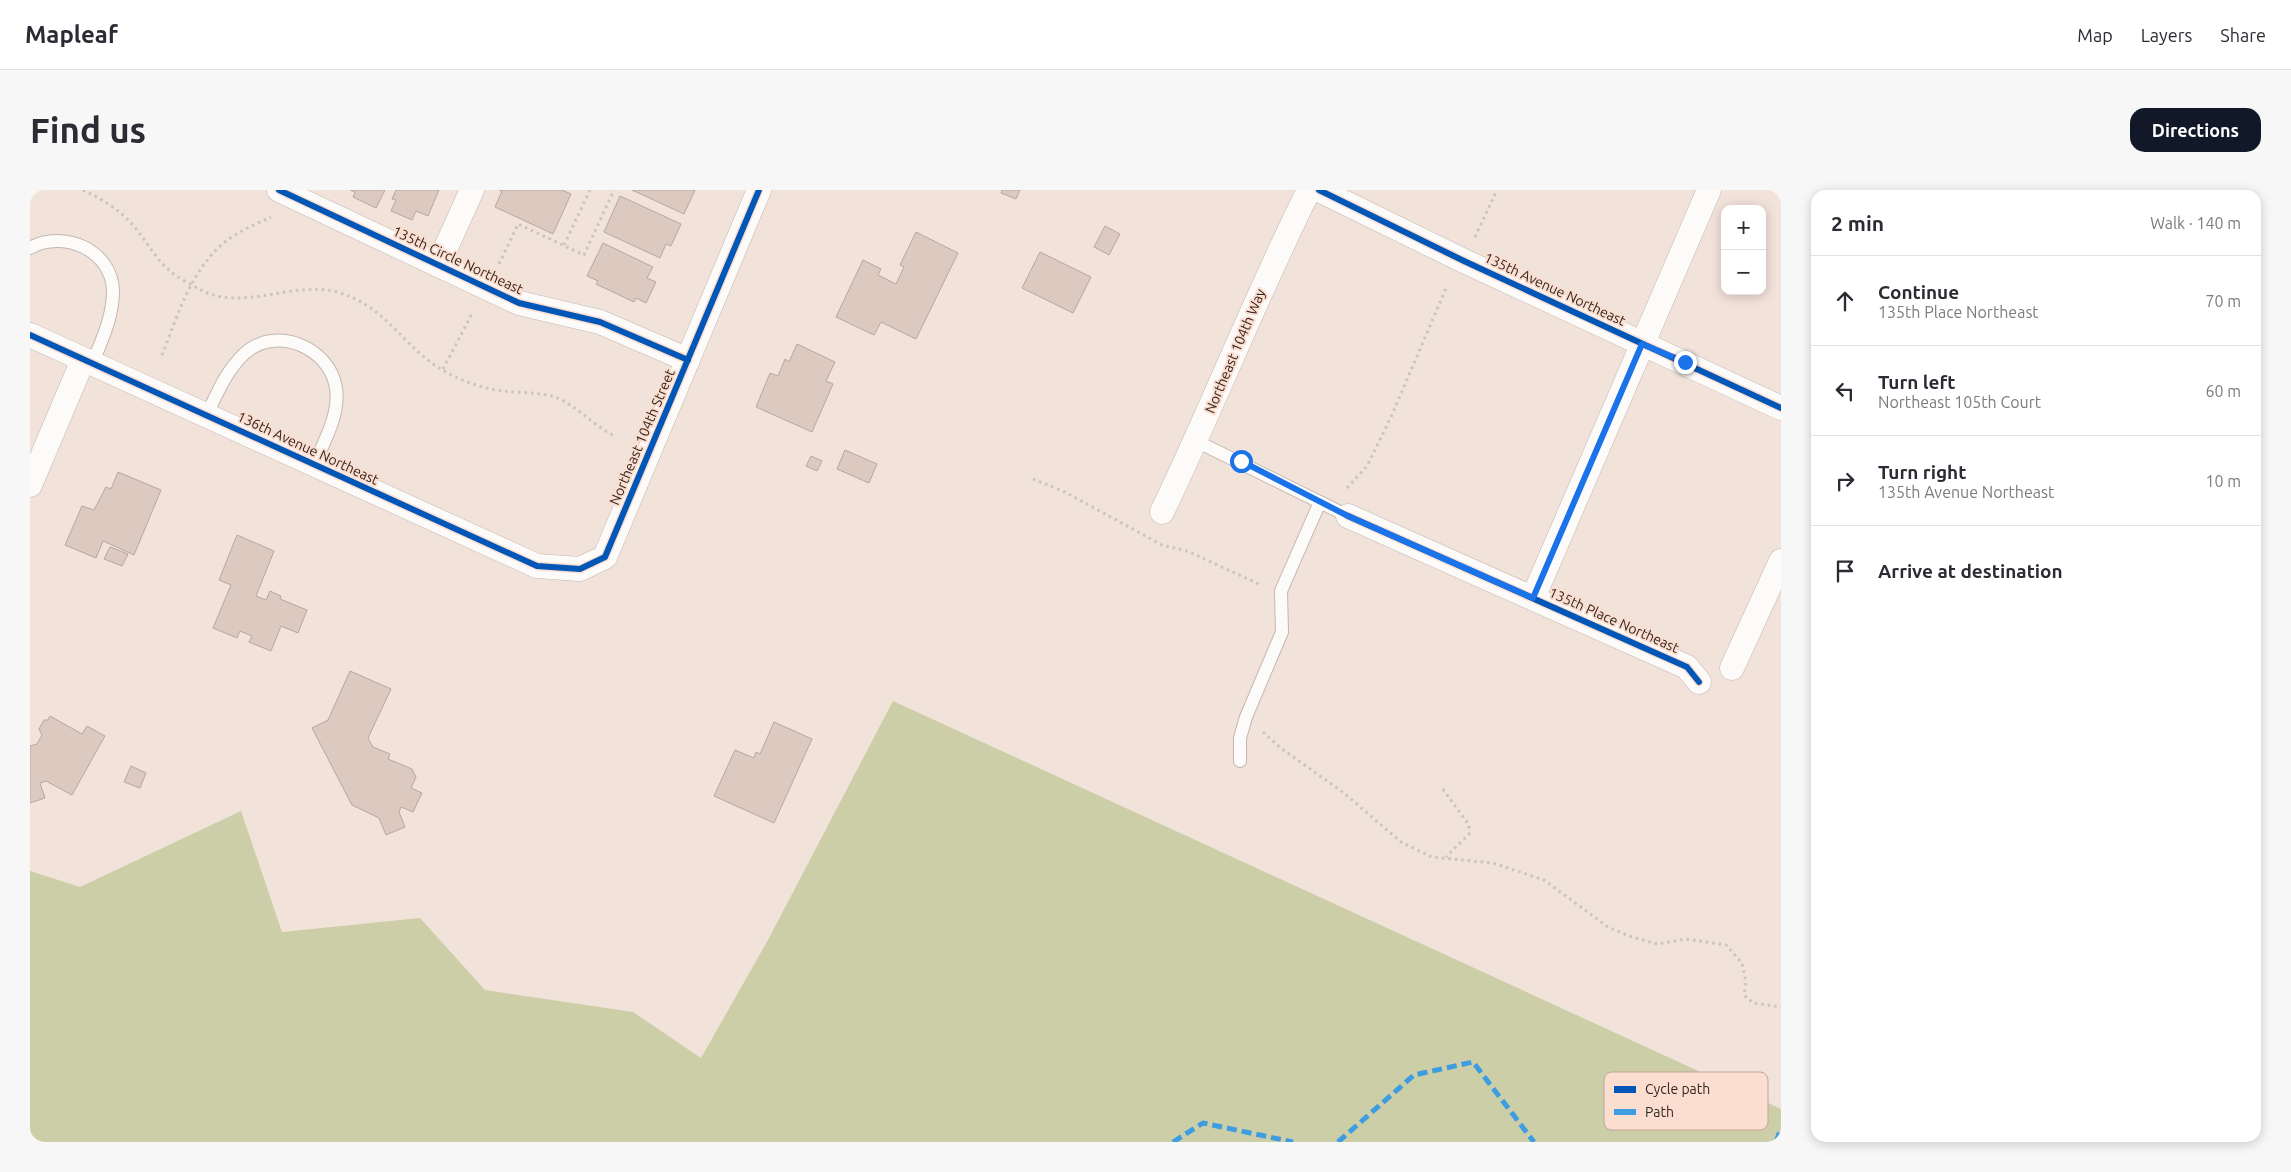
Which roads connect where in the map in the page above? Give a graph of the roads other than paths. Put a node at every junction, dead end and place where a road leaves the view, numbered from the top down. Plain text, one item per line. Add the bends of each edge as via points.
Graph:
1 (279, 190) edge
2 (472, 190) edge
3 (760, 190) edge
4 (1309, 190) edge
5 (1320, 190) edge
6 (1709, 190) edge
7 (30, 248) edge
8 (438, 265) junction
9 (30, 335) edge
10 (1642, 344) junction
11 (688, 360) junction
12 (88, 362) junction
13 (1781, 408) edge
14 (206, 416) junction
15 (1196, 441) junction
16 (314, 465) junction
17 (30, 485) edge
18 (1333, 508) junction
19 (1162, 512) dead end
20 (1781, 561) edge
21 (580, 569) joint
22 (1533, 598) junction
23 (1732, 668) dead end
24 (1699, 682) dead end
25 (1240, 761) dead end

1 - 8 street, 135th Circle Northeast
2 - 8 street, 135th Circle Northeast
3 - 11 street, Northeast 104th Street
4 - 15 street, Northeast 104th Way via 1278,252
5 - 10 street, 135th Avenue Northeast
6 - 10 street
7 - 12 lane via 64,240 79,244 92,251 108,274 113,288 110,317
8 - 11 street, 135th Circle Northeast via 519,303 600,322
9 - 12 street, 136th Avenue Northeast
10 - 13 street, 135th Avenue Northeast
10 - 22 street
11 - 21 street, Northeast 104th Street via 605,557
12 - 14 street, 136th Avenue Northeast
12 - 17 street
14 - 16 street, 136th Avenue Northeast
14 - 16 lane via 226,376 245,353 266,342 278,340 304,346 324,361 336,389 336,408 331,426
15 - 18 lane, 135th Place Northeast
15 - 19 street, Northeast 104th Way
16 - 21 street, 136th Avenue Northeast via 537,566
18 - 22 street, 135th Place Northeast
18 - 25 lane via 1281,591 1282,632 1246,717 1240,738
20 - 23 street
22 - 24 street, 135th Place Northeast via 1687,668

